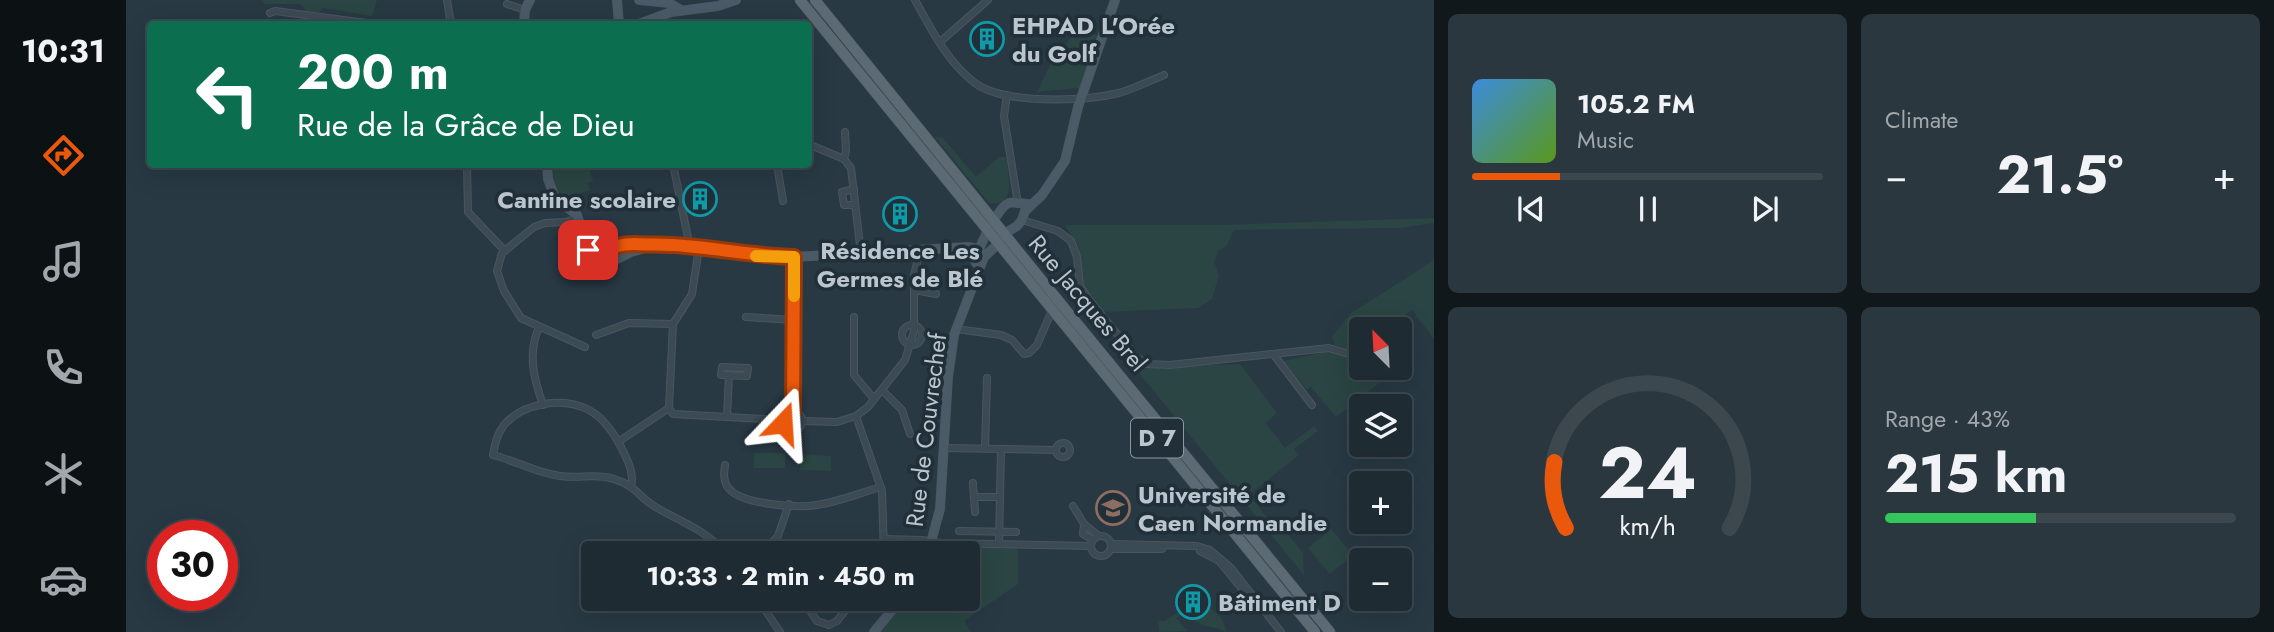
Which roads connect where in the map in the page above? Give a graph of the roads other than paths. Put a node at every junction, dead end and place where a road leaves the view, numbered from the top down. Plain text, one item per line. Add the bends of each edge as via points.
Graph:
1 (447, 0) edge
2 (530, 0) edge
3 (617, 0) edge
4 (639, 0) edge
5 (736, 0) edge
6 (800, 0) edge
7 (814, 0) edge
8 (915, 0) edge
9 (988, 0) edge
10 (1115, 0) edge
11 (507, 4) dead end
12 (525, 10) junction
13 (681, 10) junction
14 (270, 13) dead end
15 (351, 21) edge
16 (450, 21) edge
17 (524, 21) edge
18 (619, 21) edge
19 (658, 21) edge
20 (940, 43) junction
21 (1164, 75) dead end
22 (1007, 96) junction
23 (1082, 97) junction
24 (845, 132) dead end
25 (812, 146) edge
26 (844, 159) junction
27 (467, 168) edge
28 (547, 168) edge
29 (674, 168) edge
30 (778, 168) edge
31 (854, 189) junction
32 (1014, 190) junction
33 (783, 201) dead end
34 (1032, 204) junction
35 (855, 205) junction
36 (1018, 205) junction
37 (1004, 206) junction
38 (986, 211) junction
39 (1023, 217) junction
40 (578, 218) junction
41 (994, 233) junction
42 (687, 246) junction
43 (699, 248) junction
44 (963, 248) junction
45 (505, 251) junction
46 (920, 251) junction
47 (861, 254) junction
48 (794, 257) junction
49 (979, 260) junction
50 (914, 290) junction
51 (936, 293) dead end
52 (1052, 314) junction
53 (746, 317) dead end
54 (854, 317) dead end
55 (794, 320) junction
56 (673, 324) junction
57 (914, 325) junction
58 (539, 327) junction
59 (956, 329) junction
60 (596, 335) dead end
61 (911, 345) junction
62 (585, 347) dead end
63 (1349, 354) edge
64 (1274, 355) junction
65 (729, 375) dead end
66 (987, 378) dead end
67 (883, 390) junction
68 (874, 400) junction
69 (543, 405) junction
70 (1312, 405) dead end
71 (669, 408) junction
72 (793, 411) junction
73 (856, 416) junction
74 (727, 417) junction
75 (782, 420) junction
76 (803, 421) junction
77 (910, 434) dead end
78 (618, 442) junction
79 (943, 448) junction
80 (985, 449) junction
81 (1001, 449) junction
82 (1056, 450) dead end
83 (725, 465) dead end
84 (974, 483) dead end
85 (631, 486) junction
86 (881, 487) junction
87 (975, 497) junction
88 (1000, 497) junction
89 (789, 504) junction
90 (1073, 506) dead end
91 (975, 512) dead end
92 (1084, 524) junction
93 (959, 531) dead end
94 (999, 532) junction
95 (1016, 532) dead end
96 (885, 539) joint
97 (716, 541) edge
98 (775, 541) edge
99 (932, 541) joint
100 (1094, 541) junction
101 (980, 544) edge
102 (999, 544) junction
103 (1111, 546) junction
104 (766, 611) edge
105 (810, 611) edge
106 (845, 611) edge
107 (891, 611) edge
108 (780, 632) edge
109 (874, 632) edge
110 (1279, 632) edge
111 (1315, 632) edge
112 (1330, 632) edge

1 - 16 street
2 - 12 street
3 - 18 street
4 - 13 street via 669,3
5 - 13 street
6 - 41 main road, Rue Jacques Brel / D 7
7 - 38 main road, Rue Jacques Brel / D 7
8 - 20 street
9 - 20 street
10 - 23 street
11 - 12 street
12 - 17 street
13 - 19 street
14 - 15 street
20 - 22 street via 975,83
21 - 23 street via 1125,91
22 - 23 street via 1034,100
22 - 32 street via 1004,116
23 - 34 street via 1065,161
24 - 26 street
25 - 26 street
26 - 31 street via 851,168
27 - 45 street via 468,212
28 - 40 street via 555,198
29 - 42 street
30 - 33 street
31 - 35 street
31 - 35 street via 842,192 844,205
32 - 36 street
32 - 37 street
34 - 36 street
34 - 39 street
35 - 47 street
36 - 37 street
36 - 39 street
37 - 38 street
37 - 41 street
38 - 41 main road, Rue Jacques Brel / D 7
39 - 41 street
39 - 64 street via 1058,230 1070,241 1080,286 1146,364
40 - 42 street via 587,245 596,254 629,244
40 - 45 street via 534,227
41 - 49 street, Rue de Couvrechef
41 - 49 street, Rue de Couvrechef
41 - 52 main road, Rue Jacques Brel / D 7
41 - 112 main road, Rue Jacques Brel / D 7
42 - 43 street
43 - 48 street
43 - 56 street via 692,295
44 - 46 street
44 - 49 street
44 - 49 street
45 - 58 street via 498,278 519,316
46 - 47 street
46 - 50 street
47 - 48 street
48 - 55 street
49 - 59 street, Rue de Couvrechef
50 - 51 street
50 - 57 street
52 - 59 street via 1037,345 1024,354 1002,335
52 - 111 main road, Rue Jacques Brel / D 7
53 - 55 street
54 - 68 street via 854,374
55 - 72 street
56 - 60 street via 629,323
56 - 71 street
57 - 61 street via 922,335
57 - 61 street via 904,328 902,334
58 - 62 street
58 - 69 street via 532,368
59 - 79 street, Rue de Couvrechef
61 - 67 street
63 - 64 street via 1329,348
64 - 70 street
65 - 74 street
66 - 80 street
67 - 68 street
67 - 77 street via 902,410
68 - 73 street
69 - 78 street via 568,403 589,410
69 - 85 street via 519,413 505,425 493,455 550,474 600,475
71 - 74 street via 673,414
71 - 78 street
72 - 75 street
72 - 76 street
73 - 76 street via 837,422
73 - 86 street
74 - 75 street
75 - 76 street via 792,431
78 - 85 street via 631,469
79 - 80 street
79 - 99 street, Rue de Couvrechef via 940,509
80 - 81 street
81 - 82 street
81 - 88 street
83 - 89 street via 726,483 736,495
84 - 87 street
85 - 97 street via 650,503
86 - 89 street via 821,504
86 - 96 street
87 - 88 street
87 - 91 street
88 - 94 street
89 - 98 street
90 - 92 street
92 - 100 street
92 - 100 street via 1083,534
93 - 94 street
94 - 95 street
94 - 102 street
96 - 99 street
100 - 102 street
100 - 103 street via 1106,537
100 - 103 street via 1094,554 1100,556
101 - 102 street
103 - 110 street via 1205,552 1219,561
104 - 108 street
105 - 106 street via 817,621 829,625
107 - 109 street

